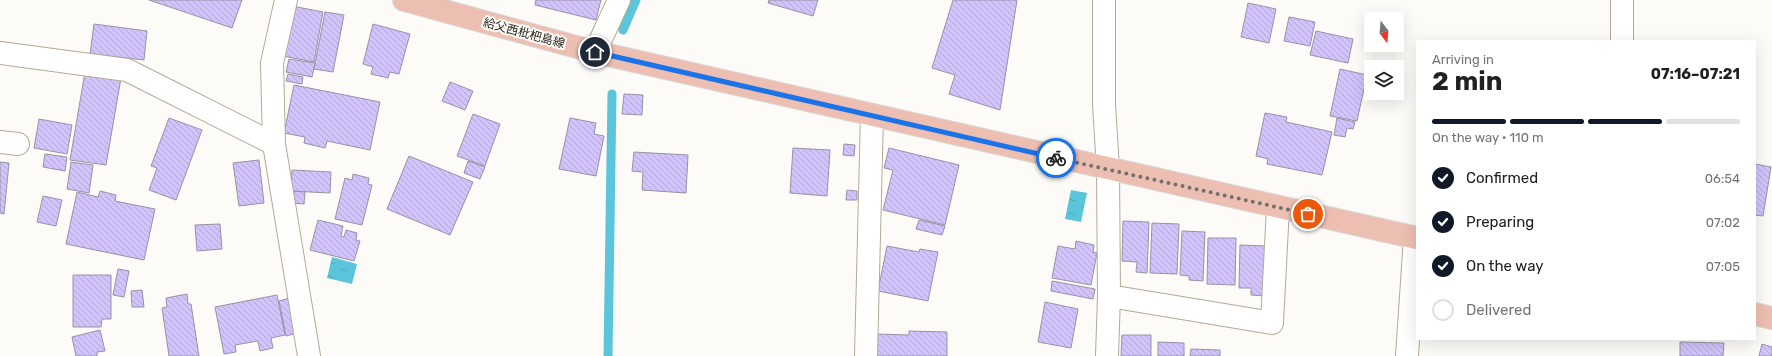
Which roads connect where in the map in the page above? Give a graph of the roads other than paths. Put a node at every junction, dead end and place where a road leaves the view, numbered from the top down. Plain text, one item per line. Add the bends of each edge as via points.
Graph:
1 (286, 0) edge
2 (618, 0) edge
3 (1104, 0) edge
4 (1622, 0) edge
5 (413, 1) edge
6 (1622, 40) edge
7 (595, 52) junction
8 (0, 53) edge
9 (872, 115) junction
10 (274, 144) junction
11 (1108, 169) junction
12 (1278, 207) junction
13 (1416, 238) edge
14 (1109, 296) junction
15 (1756, 314) edge
16 (1772, 318) edge
17 (309, 356) edge
18 (866, 356) edge
19 (1107, 356) edge
20 (1407, 356) edge

1 - 10 street via 272,63
2 - 7 street
3 - 11 street via 1104,104
4 - 6 street
5 - 7 main road, 給父西枇杷島線
7 - 9 main road, 給父西枇杷島線
8 - 10 street via 127,70
9 - 11 main road, 給父西枇杷島線
9 - 18 street
10 - 17 street
11 - 12 main road, 給父西枇杷島線
11 - 14 street
12 - 13 main road, 給父西枇杷島線
12 - 14 street via 1272,322
13 - 20 street
14 - 19 street
15 - 16 main road

